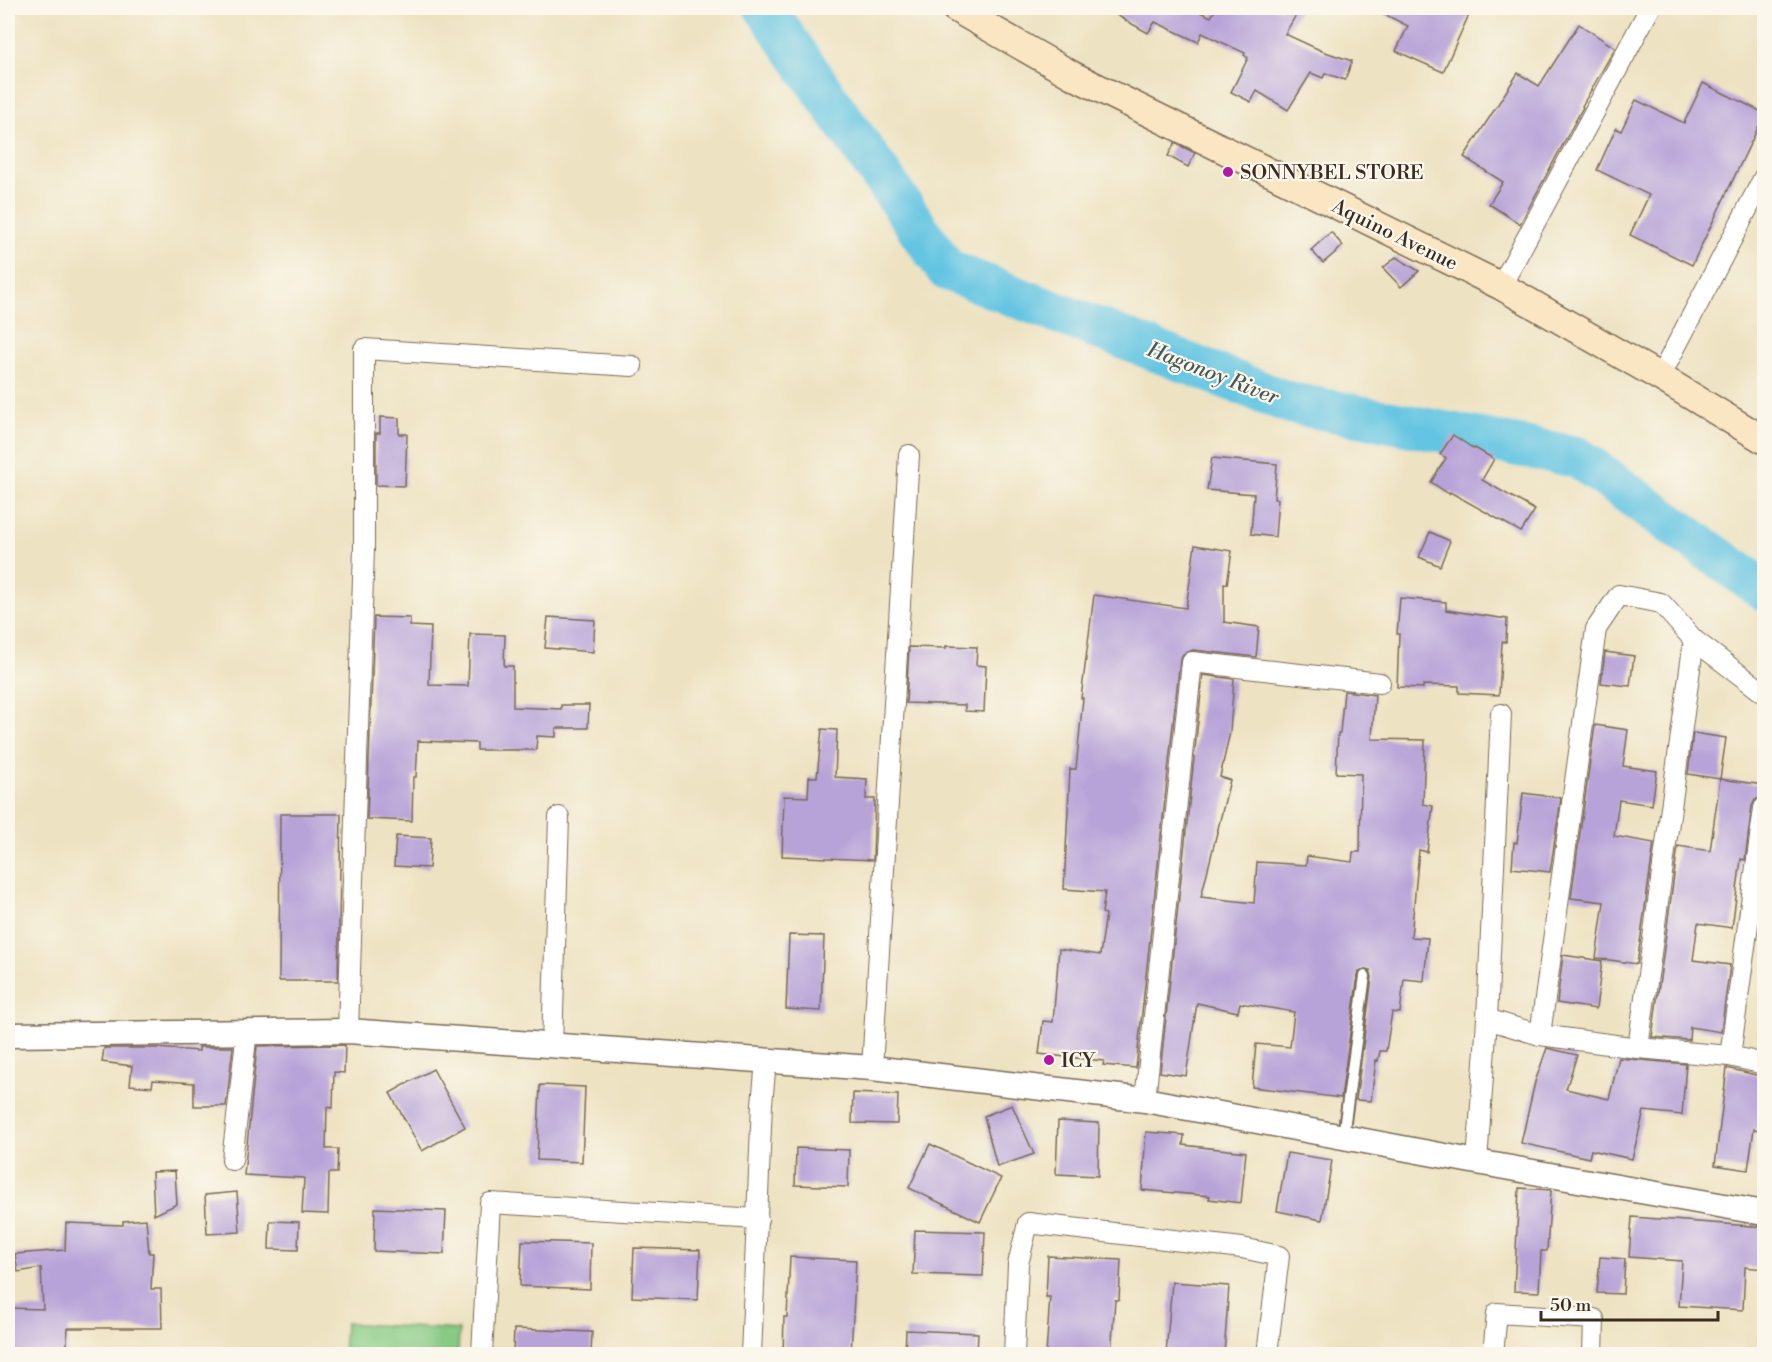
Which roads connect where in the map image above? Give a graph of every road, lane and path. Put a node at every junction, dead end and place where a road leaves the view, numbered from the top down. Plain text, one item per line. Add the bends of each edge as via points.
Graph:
1 (955, 8) edge
2 (1650, 8) edge
3 (1764, 177) edge
4 (1501, 286) junction
5 (632, 366) dead end
6 (1660, 377) junction
7 (1764, 440) edge
8 (909, 455) dead end
9 (1694, 640) junction
10 (1380, 683) dead end
11 (1764, 693) edge
12 (1502, 714) dead end
13 (1764, 808) edge
14 (559, 817) dead end
15 (1365, 976) dead end
16 (1487, 1019) junction
17 (247, 1031) junction
18 (348, 1031) junction
19 (8, 1035) edge
20 (1540, 1035) junction
21 (552, 1046) junction
22 (1638, 1048) junction
23 (1730, 1056) junction
24 (766, 1061) junction
25 (1764, 1064) edge
26 (872, 1068) junction
27 (1145, 1100) junction
28 (1343, 1136) junction
29 (232, 1160) dead end
30 (1477, 1162) junction
31 (1764, 1213) edge
32 (758, 1219) junction
33 (482, 1354) edge
34 (751, 1354) edge
35 (1014, 1354) edge
36 (1267, 1354) edge
37 (1493, 1354) edge
38 (1593, 1354) edge

1 - 4 main road, Aquino Avenue via 1072,75
2 - 4 street
3 - 6 street
4 - 6 main road, Aquino Avenue
5 - 18 street via 364,350 364,548
6 - 7 main road, Aquino Avenue
8 - 26 street
9 - 11 street
9 - 20 street via 1661,603 1619,595 1596,629
9 - 22 street
10 - 27 street via 1192,662
12 - 16 street
13 - 23 street
14 - 21 street
15 - 28 lane
16 - 20 street
16 - 30 street
17 - 18 street
17 - 19 street
17 - 29 street
18 - 21 street
20 - 22 street
21 - 24 street
22 - 23 street
23 - 25 street
24 - 26 street
24 - 32 street
26 - 27 street
27 - 28 street
28 - 30 street
30 - 31 street
32 - 33 street via 490,1203
32 - 34 street
35 - 36 street via 1018,1264 1028,1223 1242,1248 1279,1256
37 - 38 street via 1497,1313 1594,1319

